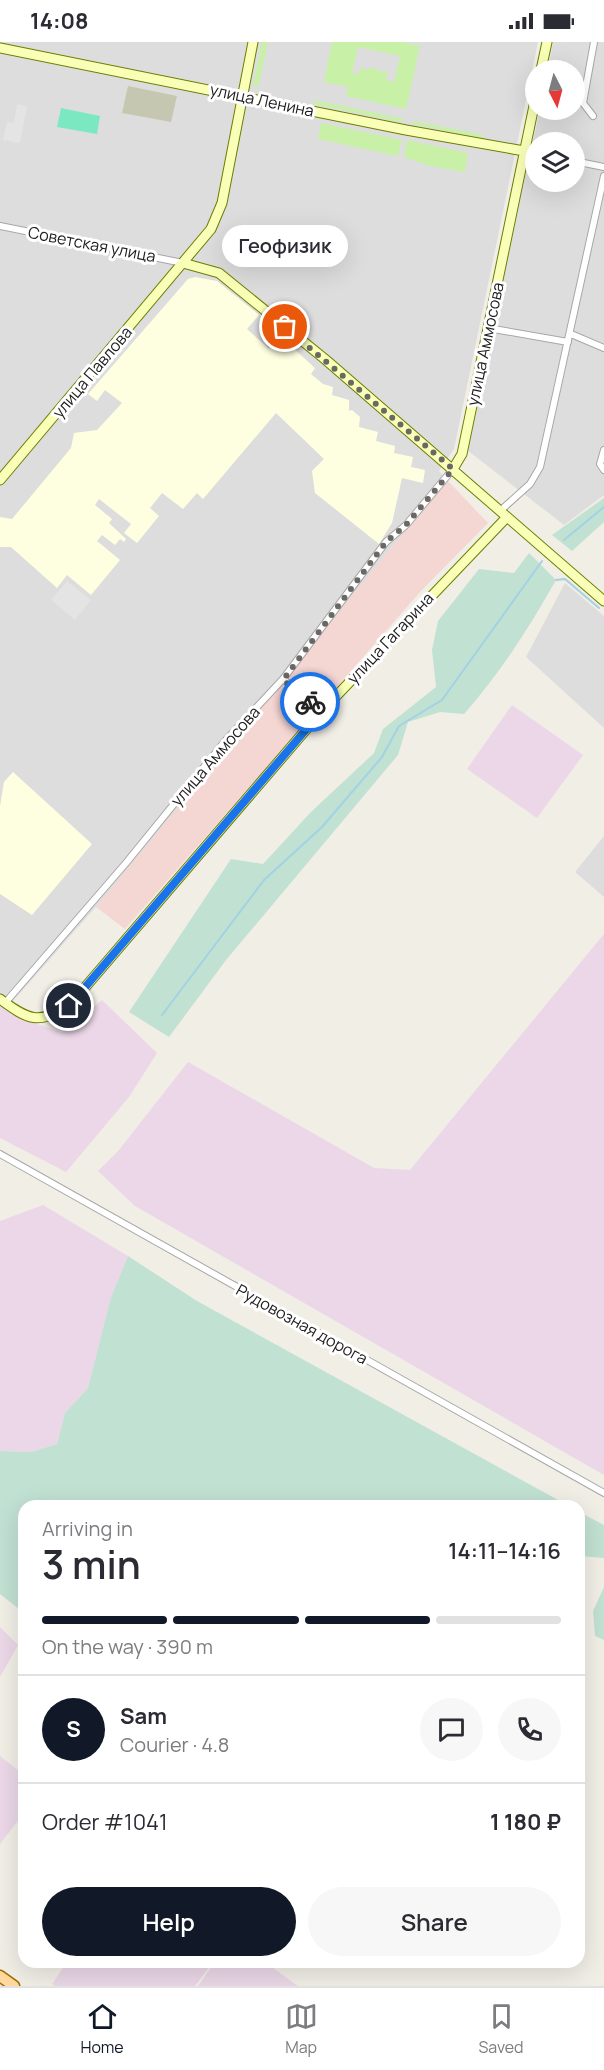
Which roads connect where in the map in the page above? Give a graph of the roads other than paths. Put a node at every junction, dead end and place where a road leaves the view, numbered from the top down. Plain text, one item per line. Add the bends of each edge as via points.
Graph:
1 (253, 42) edge
2 (548, 42) edge
3 (594, 42) edge
4 (0, 48) edge
5 (544, 60) edge
6 (242, 96) junction
7 (593, 116) dead end
8 (531, 120) edge
9 (524, 151) junction
10 (585, 163) edge
11 (604, 167) edge
12 (604, 176) edge
13 (0, 226) edge
14 (183, 263) junction
15 (488, 328) junction
16 (571, 334) junction
17 (568, 342) junction
18 (604, 348) edge
19 (604, 450) edge
20 (453, 469) junction
21 (604, 470) edge
22 (0, 480) edge
23 (504, 514) junction
24 (604, 601) edge
25 (283, 680) junction
26 (322, 711) junction
27 (2, 1001) edge
28 (0, 1154) edge
29 (604, 1493) edge
30 (0, 1976) edge
31 (14, 1986) edge

1 - 6 main road, улица Павлова
2 - 5 main road
3 - 7 street via 583,103
4 - 6 main road, улица Ленина
6 - 9 main road, улица Ленина
6 - 14 main road, улица Павлова via 222,203 210,229
8 - 9 main road, улица Аммосова
9 - 15 main road, улица Аммосова
10 - 11 street
12 - 16 street, улица Гагарина
13 - 14 street, Советская улица
14 - 20 main road via 219,273
14 - 22 main road, улица Павлова
15 - 17 street
15 - 20 main road, улица Аммосова via 462,454
16 - 17 street, улица Гагарина
16 - 18 street
17 - 23 street, улица Гагарина via 540,467
19 - 21 street via 600,464
20 - 23 main road
20 - 25 street, улица Аммосова via 406,525 386,542
23 - 24 main road
23 - 26 main road, улица Гагарина
25 - 26 street
25 - 27 street, улица Аммосова via 226,740 126,863
26 - 27 main road, улица Гагарина via 69,1006 50,1018 32,1019
28 - 29 street, Рудовозная дорога
30 - 31 main road

